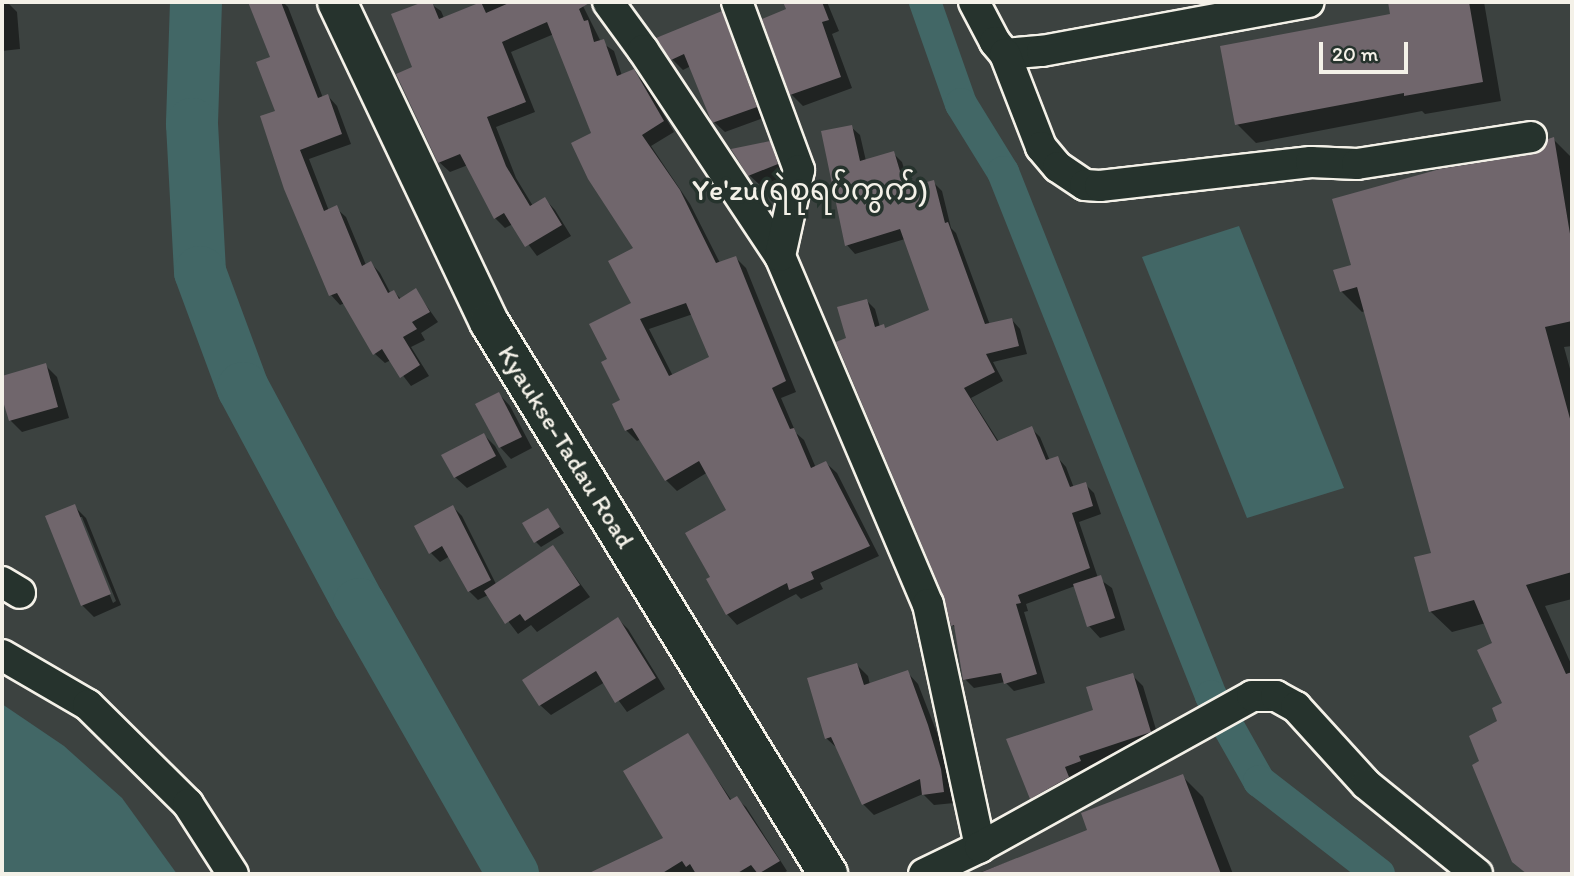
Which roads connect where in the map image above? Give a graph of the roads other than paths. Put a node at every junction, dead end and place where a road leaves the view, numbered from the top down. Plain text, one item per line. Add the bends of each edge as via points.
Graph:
1 (338, 2) edge
2 (608, 2) edge
3 (737, 2) edge
4 (974, 2) edge
5 (1309, 2) edge
6 (1005, 54) junction
7 (1531, 137) dead end
8 (780, 256) junction
9 (2, 655) edge
10 (980, 847) junction
11 (233, 874) edge
12 (828, 874) edge
13 (925, 874) edge
14 (1477, 874) edge

1 - 12 main road, Kyaukse-Tadau Road via 489,322
2 - 8 street
3 - 8 street via 799,170
4 - 6 street
5 - 6 street via 1055,49
6 - 7 street via 1041,147 1064,172 1085,185 1311,162 1357,164
8 - 10 street via 928,604
9 - 11 street via 88,705 188,804
10 - 13 street
10 - 14 street via 1252,696 1276,696 1296,707 1366,783

